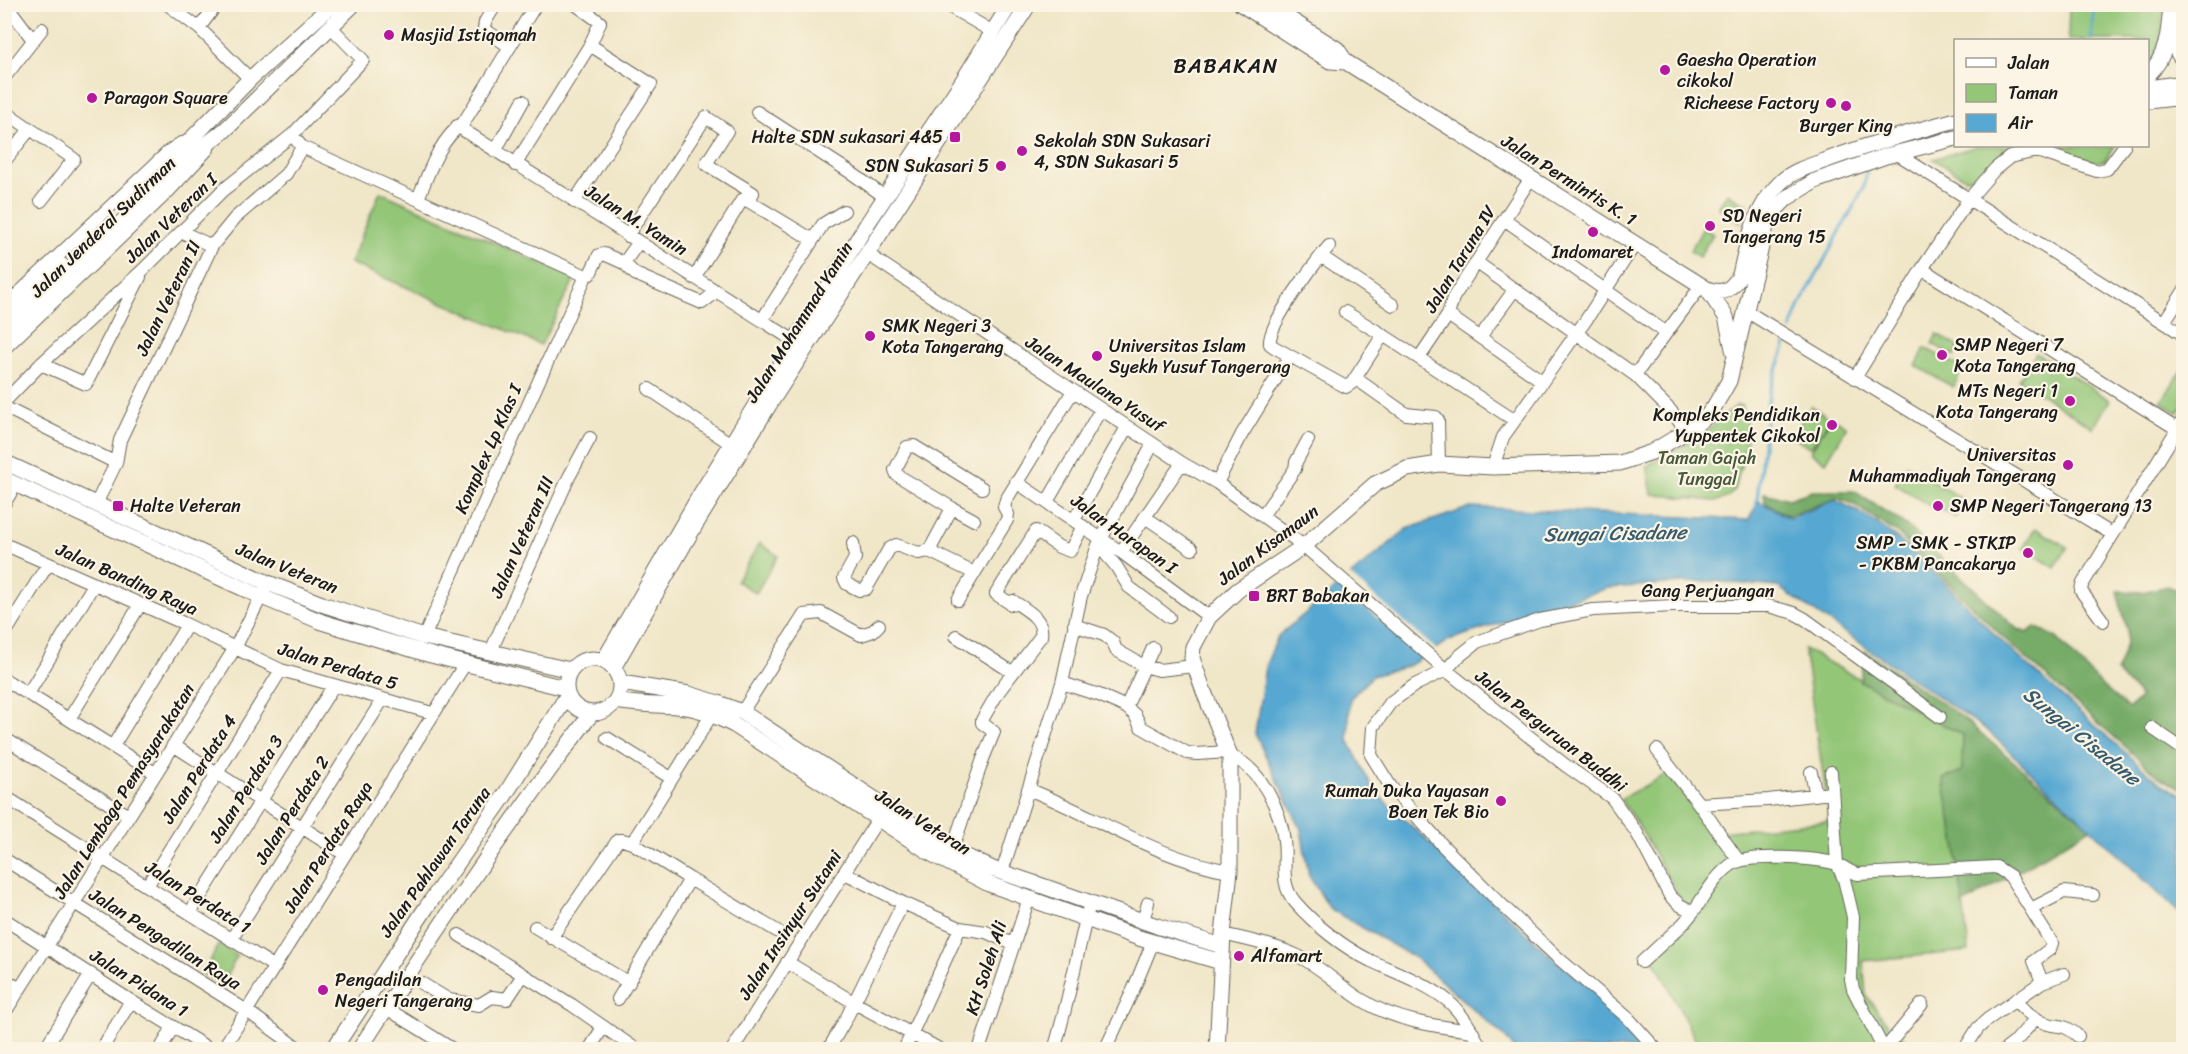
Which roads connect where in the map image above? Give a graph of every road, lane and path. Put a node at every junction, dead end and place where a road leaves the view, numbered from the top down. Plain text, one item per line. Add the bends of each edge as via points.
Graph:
1 (6, 4) edge
2 (167, 4) edge
3 (217, 4) edge
4 (354, 4) edge
5 (496, 4) edge
6 (536, 4) edge
7 (575, 4) edge
8 (945, 4) edge
9 (1010, 4) edge
10 (1029, 4) edge
11 (1241, 4) edge
12 (1266, 4) edge
13 (2171, 4) edge
14 (2177, 4) edge
15 (326, 12) edge
16 (199, 28) junction
17 (42, 29) dead end
18 (993, 32) junction
19 (33, 40) junction
20 (590, 45) junction
21 (510, 47) junction
22 (2184, 61) edge
23 (1346, 62) junction
24 (2149, 74) edge
25 (4, 78) edge
26 (250, 80) junction
27 (2184, 83) edge
28 (2184, 97) edge
29 (2150, 100) edge
30 (523, 101) dead end
31 (4, 111) edge
32 (758, 112) dead end
33 (1954, 121) edge
34 (210, 122) junction
35 (457, 126) junction
36 (30, 129) junction
37 (222, 132) junction
38 (292, 135) junction
39 (1954, 138) edge
40 (302, 147) junction
41 (2123, 147) edge
42 (495, 152) junction
43 (1896, 153) junction
44 (4, 162) edge
45 (515, 165) junction
46 (1531, 178) junction
47 (885, 197) junction
48 (1969, 199) junction
49 (418, 200) junction
50 (41, 201) dead end
51 (748, 201) junction
52 (574, 202) junction
53 (844, 211) dead end
54 (1504, 219) junction
55 (182, 232) junction
56 (627, 236) junction
57 (813, 240) junction
58 (638, 243) junction
59 (1635, 244) junction
60 (212, 246) junction
61 (866, 253) junction
62 (1476, 262) junction
63 (624, 263) junction
64 (1922, 269) junction
65 (143, 270) junction
66 (588, 275) junction
67 (694, 278) junction
68 (1704, 288) junction
69 (1515, 289) junction
70 (1606, 291) junction
71 (2184, 291) edge
72 (716, 292) junction
73 (1393, 305) dead end
74 (4, 308) edge
75 (1345, 312) dead end
76 (1746, 312) junction
77 (1448, 315) junction
78 (4, 319) edge
79 (762, 320) junction
80 (2164, 322) junction
81 (1665, 332) junction
82 (1576, 334) junction
83 (1383, 335) junction
84 (2184, 335) edge
85 (4, 336) edge
86 (1480, 337) junction
87 (796, 342) junction
88 (4, 349) edge
89 (1290, 356) junction
90 (1419, 358) junction
91 (1736, 358) junction
92 (41, 364) junction
93 (1635, 375) junction
94 (1355, 378) junction
95 (1855, 378) junction
96 (1542, 381) junction
97 (649, 389) dead end
98 (1073, 391) junction
99 (4, 402) edge
100 (4, 407) edge
101 (1101, 410) junction
102 (1514, 420) junction
103 (2180, 423) edge
104 (1127, 427) junction
105 (1688, 431) junction
106 (590, 438) dead end
107 (1308, 440) dead end
108 (731, 444) junction
109 (1153, 444) junction
110 (4, 462) edge
111 (116, 463) junction
112 (1182, 463) junction
113 (1439, 464) junction
114 (1493, 467) junction
115 (8, 482) edge
116 (1017, 482) junction
117 (1217, 483) junction
118 (982, 488) dead end
119 (1047, 502) junction
120 (4, 504) edge
121 (96, 504) junction
122 (952, 508) junction
123 (1262, 516) junction
124 (1145, 517) junction
125 (974, 520) dead end
126 (1078, 523) junction
127 (128, 526) junction
128 (2112, 534) junction
129 (1100, 542) junction
130 (853, 543) dead end
131 (4, 544) edge
132 (1304, 546) junction
133 (1192, 549) dead end
134 (930, 551) junction
135 (1120, 552) junction
136 (48, 564) junction
137 (974, 573) junction
138 (94, 584) junction
139 (265, 590) junction
140 (958, 600) dead end
141 (140, 605) junction
142 (1169, 617) dead end
143 (1209, 617) junction
144 (2103, 621) dead end
145 (187, 625) junction
146 (879, 625) dead end
147 (1074, 625) junction
148 (4, 635) edge
149 (956, 636) dead end
150 (424, 637) junction
151 (235, 648) junction
152 (1153, 648) dead end
153 (490, 653) junction
154 (465, 664) junction
155 (609, 664) junction
156 (1144, 666) junction
157 (1194, 666) junction
158 (281, 670) junction
159 (570, 670) junction
160 (1446, 670) junction
161 (1012, 672) junction
162 (4, 679) edge
163 (621, 683) junction
164 (1062, 683) junction
165 (334, 685) junction
166 (566, 692) junction
167 (28, 694) junction
168 (383, 699) junction
169 (616, 701) junction
170 (1126, 707) junction
171 (742, 712) junction
172 (592, 713) junction
173 (432, 714) junction
174 (712, 714) junction
175 (1940, 717) dead end
176 (69, 719) junction
177 (2152, 728) dead end
178 (4, 738) edge
179 (607, 738) dead end
180 (173, 745) junction
181 (112, 746) junction
182 (1657, 750) dead end
183 (2184, 750) edge
184 (1229, 754) junction
185 (800, 758) junction
186 (1811, 772) dead end
187 (1831, 772) dead end
188 (155, 773) junction
189 (217, 775) junction
190 (671, 778) junction
191 (1028, 789) junction
192 (1832, 794) junction
193 (1816, 795) junction
194 (4, 796) edge
195 (260, 801) junction
196 (1699, 804) junction
197 (129, 816) junction
198 (878, 819) junction
199 (302, 827) junction
200 (632, 843) junction
201 (952, 850) junction
202 (344, 854) junction
203 (102, 858) junction
204 (4, 859) edge
205 (1738, 860) junction
206 (1837, 864) junction
207 (1002, 872) junction
208 (1230, 872) junction
209 (845, 873) junction
210 (690, 879) junction
211 (147, 886) junction
212 (2093, 895) dead end
213 (1029, 898) junction
214 (75, 903) junction
215 (903, 903) junction
216 (1090, 903) junction
217 (1148, 903) dead end
218 (2031, 909) junction
219 (1693, 912) junction
220 (190, 913) junction
221 (1085, 919) junction
222 (4, 920) edge
223 (1143, 921) junction
224 (535, 927) dead end
225 (960, 928) junction
226 (782, 934) dead end
227 (459, 935) dead end
228 (551, 938) junction
229 (231, 940) junction
230 (1222, 940) junction
231 (1153, 942) junction
232 (1013, 944) junction
233 (48, 947) junction
234 (787, 962) junction
235 (1221, 962) junction
236 (1642, 962) dead end
237 (274, 967) junction
238 (91, 974) junction
239 (2064, 974) dead end
240 (523, 975) junction
241 (4, 979) edge
242 (2042, 982) junction
243 (421, 983) dead end
244 (629, 983) junction
245 (20, 989) junction
246 (618, 999) dead end
247 (131, 1001) junction
248 (2016, 1001) junction
249 (853, 1002) junction
250 (1922, 1004) dead end
251 (386, 1008) junction
252 (247, 1011) junction
253 (4, 1014) edge
254 (2036, 1018) junction
255 (173, 1027) junction
256 (603, 1027) junction
257 (276, 1030) junction
258 (1472, 1031) junction
259 (913, 1034) junction
260 (2078, 1036) dead end
261 (445, 1047) edge
262 (44, 1050) edge
263 (101, 1050) edge
264 (160, 1050) edge
265 (211, 1050) edge
266 (222, 1050) edge
267 (301, 1050) edge
268 (310, 1050) edge
269 (333, 1050) edge
270 (359, 1050) edge
271 (589, 1050) edge
272 (637, 1050) edge
273 (732, 1050) edge
274 (828, 1050) edge
275 (904, 1050) edge
276 (941, 1050) edge
277 (979, 1050) edge
278 (1054, 1050) edge
279 (1105, 1050) edge
280 (1217, 1050) edge
281 (1482, 1050) edge
282 (1657, 1050) edge
283 (1884, 1050) edge
284 (1964, 1050) edge
285 (2005, 1050) edge

1 - 19 street
2 - 16 street
3 - 16 street
4 - 15 main road, Jalan Jenderal Sudirman
5 - 21 street via 484,29
6 - 21 street
7 - 20 street via 600,22
8 - 18 street
9 - 18 main road, Jalan Mohammad Yamin
10 - 61 main road, Jalan Mohammad Yamin
11 - 23 main road, Jalan Permintis K. 1 via 1330,61
12 - 23 main road, Jalan Permintis K. 1 via 1337,49
13 - 24 main road via 2166,44
14 - 22 main road via 2174,42
15 - 26 main road, Jalan Jenderal Sudirman
15 - 37 main road, Jalan Jenderal Sudirman
15 - 38 street, Jalan Veteran I via 363,60
16 - 26 street
17 - 19 street
18 - 47 main road, Jalan Mohammad Yamin
19 - 25 street
20 - 45 street
20 - 52 street via 651,84
21 - 35 street via 464,122
23 - 46 main road, Jalan Permintis K. 1
26 - 34 main road, Jalan Jenderal Sudirman
27 - 29 main road
28 - 29 main road
30 - 42 street
31 - 36 street
32 - 47 street
33 - 68 main road via 1859,148 1783,180 1754,222 1735,282 1720,293
34 - 74 street, Jalan Jenderal Sudirman via 169,151
34 - 78 main road, Jalan Jenderal Sudirman
35 - 42 street, Jalan M. Yamin
35 - 49 street via 437,155
36 - 44 street
36 - 50 street via 74,159
37 - 85 main road, Jalan Jenderal Sudirman via 182,164
37 - 88 street, Jalan Jenderal Sudirman via 183,177
38 - 40 street
38 - 55 street, Jalan Veteran I via 222,191
39 - 43 main road, Jalan Kisamaun
40 - 49 street
40 - 60 street, Jalan Veteran II via 286,174 235,218
41 - 48 street via 2103,171 2037,151 2016,154 1995,169
42 - 45 street, Jalan M. Yamin
43 - 48 street
43 - 76 main road, Jalan Kisamaun via 1815,182 1776,209 1766,226
45 - 52 street, Jalan M. Yamin
46 - 54 street, Jalan Taruna IV
46 - 59 main road, Jalan Permintis K. 1
47 - 87 main road, Jalan Mohammad Yamin
48 - 64 street
48 - 80 street
49 - 66 street
51 - 56 street via 753,193 706,164 727,131 706,117
51 - 57 street
51 - 67 street via 740,202
52 - 56 street, Jalan M. Yamin
53 - 57 street via 825,221
54 - 62 street, Jalan Taruna IV
54 - 70 street
55 - 60 street
55 - 65 street, Jalan Veteran I
56 - 58 street, Jalan M. Yamin
57 - 79 street
58 - 63 street
58 - 67 street, Jalan M. Yamin
59 - 68 main road, Jalan Permintis K. 1
59 - 70 street
60 - 111 street, Jalan Veteran II via 120,440
61 - 98 street, Jalan Maulana Yusuf
61 - 155 main road, Jalan Mohammad Yamin
62 - 69 street
62 - 77 street, Jalan Taruna IV via 1453,298
63 - 66 street via 599,255
63 - 72 street via 635,274 702,303
64 - 95 street
64 - 103 street
65 - 92 street, Jalan Veteran I
65 - 92 street via 86,384
66 - 150 street, Komplex Lp Klas I
67 - 72 street, Jalan M. Yamin
68 - 81 street
68 - 91 main road, Jalan Permintis K. 1 via 1726,317
69 - 82 street
69 - 86 street
70 - 81 street
70 - 82 street
71 - 80 street
72 - 79 street, Jalan M. Yamin
73 - 89 street via 1325,251 1286,307 1270,338 1270,344
75 - 83 street
76 - 91 main road, Jalan Kisamaun
76 - 95 street
77 - 86 street
77 - 90 street, Jalan Taruna IV
79 - 87 street, Jalan M. Yamin
80 - 84 street
81 - 93 street
82 - 93 street
82 - 96 street
83 - 90 street
83 - 94 street
86 - 96 street
87 - 108 main road, Jalan Mohammad Yamin
89 - 94 street via 1343,387
89 - 117 street
90 - 102 street
91 - 105 main road, Jalan Kisamaun via 1720,398 1707,416
92 - 99 street, Jalan Veteran I
93 - 105 street
94 - 113 street via 1406,414 1436,417
95 - 128 street
96 - 102 street
97 - 108 street
98 - 101 street, Jalan Maulana Yusuf
98 - 116 street
100 - 111 street
101 - 104 street, Jalan Maulana Yusuf
101 - 119 street
102 - 114 street via 1503,437
103 - 128 street
104 - 109 street, Jalan Maulana Yusuf
104 - 126 street
105 - 114 main road, Jalan Kisamaun via 1652,452 1620,463
106 - 153 street, Jalan Veteran III
107 - 123 street via 1295,469
108 - 155 main road, Jalan Mohammad Yamin
109 - 112 street, Jalan Maulana Yusuf
109 - 129 street
110 - 121 main road, Jalan Veteran
111 - 121 street, Jalan Veteran II
112 - 117 street, Jalan Maulana Yusuf
112 - 124 street
113 - 114 main road, Jalan Kisamaun
113 - 132 main road, Jalan Kisamaun via 1407,469 1375,484
115 - 120 street
115 - 127 main road, Jalan Veteran
116 - 119 street, Jalan Harapan I
116 - 137 street via 1004,504 1007,520
117 - 123 street, Jalan Maulana Yusuf
118 - 122 street via 909,446 896,468 897,475
119 - 126 street, Jalan Harapan I
121 - 127 main road, Jalan Veteran
122 - 125 street
122 - 134 street
123 - 132 street, Jalan Maulana Yusuf
124 - 133 street
124 - 135 street
126 - 129 street, Jalan Harapan I
126 - 161 street via 1070,551 1036,531 996,594 1032,614 1042,628 1041,636
127 - 139 main road, Jalan Veteran
128 - 144 street via 2080,588
129 - 135 street, Jalan Harapan I
129 - 142 street via 1125,582
129 - 147 street
130 - 134 street via 855,558 844,581 862,591 892,546 918,553
131 - 136 street, Jalan Banding Raya
132 - 143 main road, Jalan Kisamaun via 1238,590
132 - 160 street, Jalan Perguruan Buddhi
134 - 137 street
135 - 143 street, Jalan Harapan I
136 - 138 street, Jalan Banding Raya
136 - 148 street
137 - 140 street
138 - 141 street, Jalan Banding Raya
138 - 167 street
139 - 150 main road, Jalan Veteran
139 - 151 street, Jalan Lembaga Pemasyarakatan
139 - 154 main road, Jalan Veteran via 322,622
141 - 145 street, Jalan Banding Raya
141 - 176 street
143 - 157 main road, Jalan Kisamaun via 1193,647
145 - 151 street, Jalan Banding Raya
145 - 181 street
146 - 171 street via 873,632 861,635 821,613 804,615
147 - 156 street via 1104,635 1116,650
147 - 164 street
149 - 161 street via 995,654
150 - 153 main road, Jalan Veteran
151 - 158 street, Jalan Perdata 5
151 - 180 street, Jalan Lembaga Pemasyarakatan
152 - 156 street
153 - 159 main road, Jalan Veteran
154 - 166 main road, Jalan Veteran
154 - 173 street, Jalan Perdata Raya
155 - 159 main road via 591,658
155 - 163 main road
156 - 157 street via 1161,670
156 - 170 street
157 - 184 main road, Jalan Kisamaun
158 - 165 street, Jalan Perdata 5
158 - 189 street, Jalan Perdata 4
159 - 166 main road
160 - 175 street, Gang Perjuangan via 1478,642 1540,620 1593,610 1768,606 1800,616
160 - 219 street, Jalan Perguruan Buddhi via 1612,798 1637,833 1670,896
160 - 282 street, Gang Perjuangan via 1391,702 1373,727 1371,755 1376,765 1444,847 1557,957 1628,1018
161 - 201 street via 982,720 994,732
162 - 167 street
163 - 169 main road
163 - 171 main road, Jalan Veteran via 689,694
164 - 170 street
164 - 191 street
165 - 168 street, Jalan Perdata 5
165 - 195 street, Jalan Perdata 3
166 - 172 main road via 573,705
166 - 269 main road, Jalan Pahlawan Taruna via 503,798
167 - 176 street
168 - 173 street, Jalan Perdata 5
168 - 199 street, Jalan Perdata 2
169 - 172 main road via 607,710
169 - 174 main road, Jalan Veteran via 688,707
170 - 184 street via 1140,727 1187,753
171 - 185 main road, Jalan Veteran
172 - 251 main road
173 - 202 street, Jalan Perdata Raya
174 - 185 main road, Jalan Veteran
174 - 190 street
176 - 181 street
177 - 183 street
178 - 197 street
179 - 190 street
180 - 188 street, Jalan Lembaga Pemasyarakatan
180 - 189 street
181 - 188 street
182 - 196 street
184 - 208 main road, Jalan Kisamaun
184 - 258 street via 1253,772 1278,814 1284,841 1284,883 1293,900 1352,950 1442,996
185 - 198 main road, Jalan Veteran
185 - 201 main road, Jalan Veteran
186 - 193 street
187 - 192 street
188 - 197 street, Jalan Lembaga Pemasyarakatan
189 - 195 street
189 - 211 street, Jalan Perdata 4
190 - 200 street
191 - 207 street
191 - 208 street via 1171,855
192 - 193 street
192 - 206 street
193 - 196 street
194 - 203 street, Jalan Perdata 1
195 - 199 street
195 - 220 street, Jalan Perdata 3
196 - 205 street
197 - 203 street, Jalan Lembaga Pemasyarakatan
198 - 209 street, Jalan Insinyur Sutami
198 - 213 main road, Jalan Veteran via 989,884
199 - 202 street
199 - 229 street, Jalan Perdata 2
200 - 210 street
200 - 228 street via 618,840 614,844
201 - 207 main road, Jalan Veteran
202 - 237 street, Jalan Perdata Raya
203 - 211 street, Jalan Perdata 1
203 - 214 street, Jalan Lembaga Pemasyarakatan
204 - 214 street, Jalan Pengadilan Raya
205 - 206 street via 1779,857
205 - 219 street via 1725,870
206 - 218 street via 1858,874 1996,867 2010,876
206 - 283 street via 1852,917 1852,989
207 - 216 main road, Jalan Veteran
208 - 230 main road, Jalan Kisamaun
209 - 215 street
209 - 234 street, Jalan Insinyur Sutami
210 - 226 street
210 - 244 street
211 - 220 street, Jalan Perdata 1
212 - 218 street via 2064,892
213 - 221 main road, Jalan Veteran
213 - 232 street, KH Soleh Ali
214 - 233 street, Jalan Lembaga Pemasyarakatan
214 - 252 street, Jalan Pengadilan Raya
215 - 225 street
215 - 249 street
216 - 221 street
216 - 223 main road, Jalan Veteran
217 - 223 street
218 - 242 street via 2052,943 2050,950 2034,961
219 - 236 street
220 - 229 street, Jalan Perdata 1
221 - 231 main road, Jalan Veteran
221 - 278 street
222 - 233 street, Jalan Pidana 1
223 - 230 main road, Jalan Veteran
224 - 228 street
225 - 232 street via 986,932
225 - 259 street
227 - 240 street
228 - 244 street
229 - 237 street, Jalan Perdata 1
230 - 235 main road, Jalan Kisamaun
230 - 258 street via 1256,942 1295,955 1390,1014 1423,1024
231 - 235 main road, Jalan Veteran
231 - 279 street
232 - 277 street, KH Soleh Ali
233 - 238 street, Jalan Pidana 1
233 - 245 street, Jalan Lembaga Pemasyarakatan
234 - 249 street
234 - 273 street, Jalan Insinyur Sutami
235 - 280 main road, Jalan Kisamaun
237 - 252 street, Jalan Perdata Raya
238 - 247 street, Jalan Pidana 1
238 - 262 street
239 - 242 street
240 - 243 street via 507,999 492,997 479,1005 443,998
240 - 256 street
241 - 245 street
242 - 248 street
244 - 246 street
245 - 253 street, Jalan Lembaga Pemasyarakatan
247 - 255 street, Jalan Pidana 1
247 - 263 street
248 - 254 street
248 - 284 street via 1978,1028
249 - 259 street
249 - 274 street
250 - 283 street
251 - 261 street
251 - 270 main road
252 - 257 street, Jalan Pengadilan Raya
252 - 266 street, Jalan Perdata Raya
254 - 260 street via 2064,1025
254 - 285 street
255 - 264 street
255 - 265 street, Jalan Pidana 1
256 - 271 street
256 - 272 street
257 - 267 street, Jalan Pengadilan Raya
257 - 268 street, Jalan Pengadilan Raya
258 - 281 street
259 - 275 street
259 - 276 street

